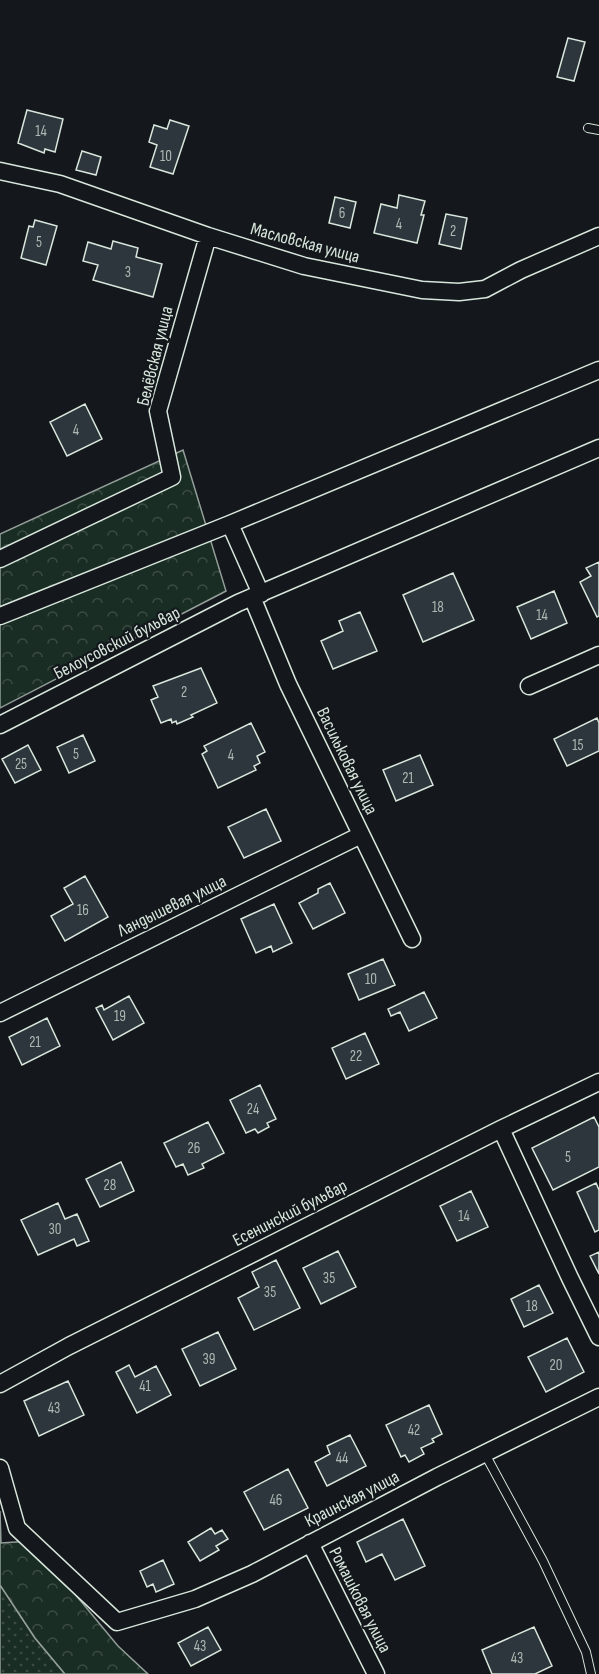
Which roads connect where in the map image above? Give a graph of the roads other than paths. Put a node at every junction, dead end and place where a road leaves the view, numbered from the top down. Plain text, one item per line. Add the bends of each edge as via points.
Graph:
1 (588, 128) dead end
2 (599, 130) edge
3 (0, 171) edge
4 (208, 236) junction
5 (599, 236) edge
6 (599, 370) edge
7 (599, 448) edge
8 (230, 524) junction
9 (0, 559) edge
10 (256, 595) junction
11 (0, 616) edge
12 (599, 655) edge
13 (530, 686) dead end
14 (0, 725) edge
15 (361, 835) junction
16 (412, 939) dead end
17 (0, 1013) edge
18 (599, 1082) edge
19 (501, 1129) junction
20 (599, 1337) edge
21 (0, 1384) edge
22 (599, 1397) edge
23 (484, 1454) junction
24 (0, 1468) edge
25 (310, 1543) junction
26 (376, 1674) edge
27 (591, 1674) edge

1 - 2 lane
3 - 4 street, Масловская улица via 60,184
4 - 5 street, Масловская улица via 304,266 362,279 459,292 485,289
4 - 9 street, Белёвская улица via 158,411 172,477
6 - 8 street
7 - 10 street, Белоусовский бульвар
8 - 10 street, Васильковая улица
8 - 11 street
10 - 14 street, Белоусовский бульвар
10 - 15 street, Васильковая улица via 288,684
12 - 13 street
15 - 16 street, Васильковая улица
15 - 17 street, Ландышевая улица
18 - 19 street, Есенинский бульвар
19 - 20 street
19 - 21 street, Есенинский бульвар
22 - 23 street, Краинская улица
23 - 25 street, Краинская улица
23 - 27 lane via 543,1561 586,1652
24 - 25 street, Краинская улица via 17,1528 117,1622 195,1599
25 - 26 street, Ромашковая улица

